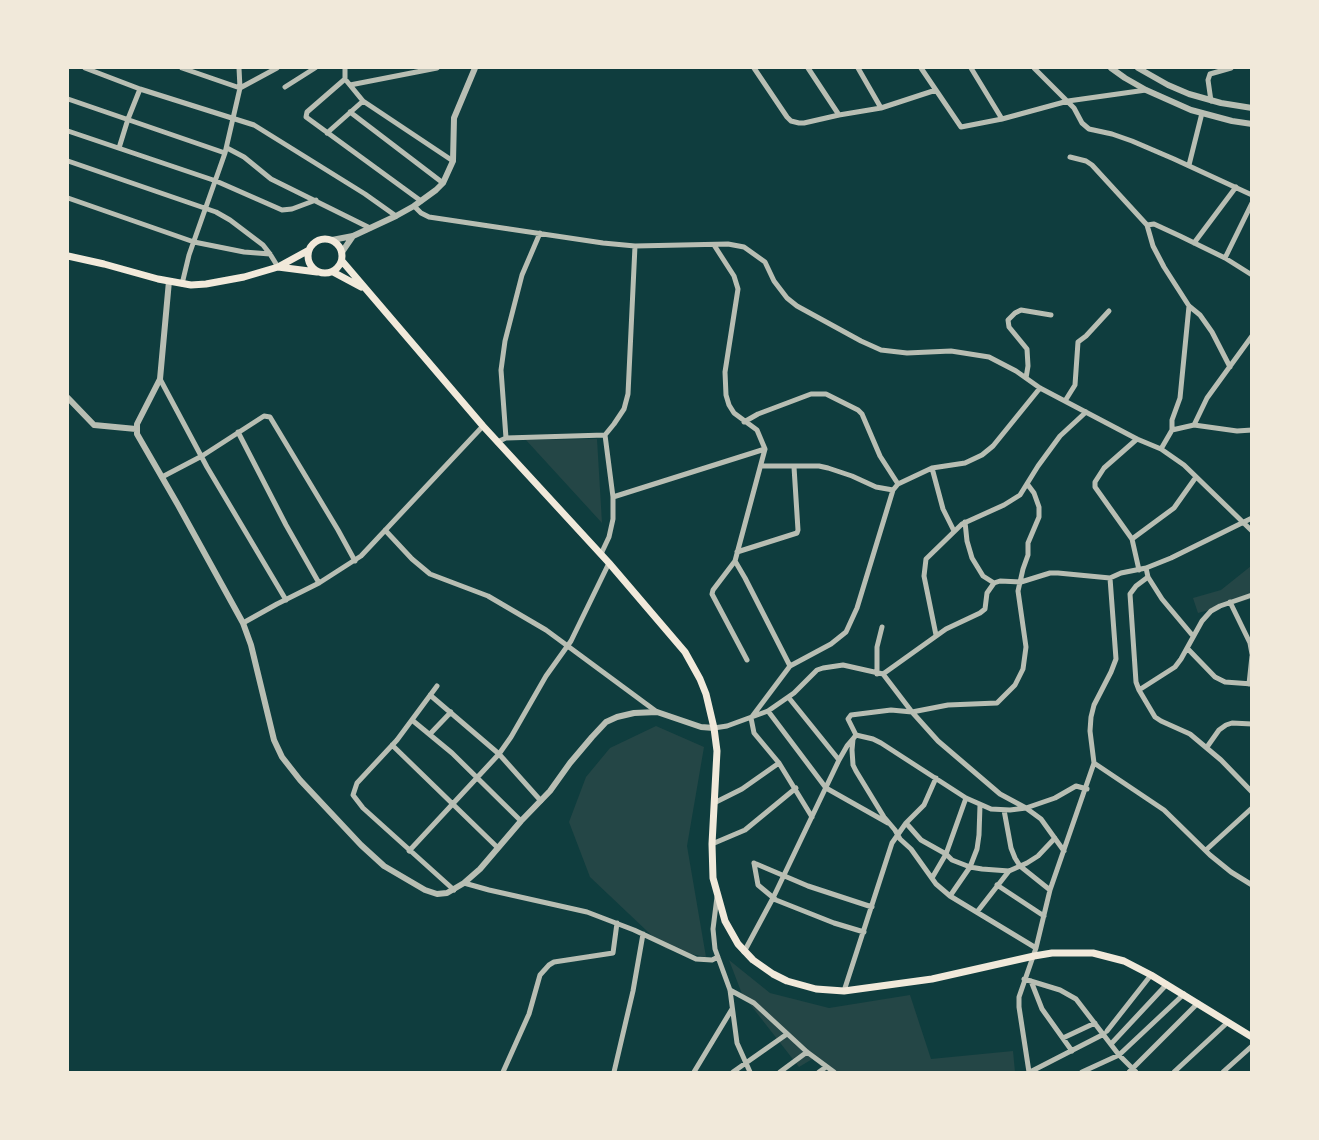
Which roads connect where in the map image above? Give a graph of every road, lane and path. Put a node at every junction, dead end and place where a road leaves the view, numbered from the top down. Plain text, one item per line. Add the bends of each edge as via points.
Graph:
1 (85, 68) edge
2 (182, 68) edge
3 (240, 68) edge
4 (277, 68) edge
5 (315, 68) edge
6 (345, 68) edge
7 (437, 68) edge
8 (475, 68) edge
9 (754, 68) edge
10 (808, 68) edge
11 (858, 68) edge
12 (921, 68) edge
13 (971, 68) edge
14 (1034, 68) edge
15 (1111, 68) edge
16 (1138, 68) edge
17 (1231, 68) edge
18 (346, 79) junction
19 (350, 85) junction
20 (285, 87) dead end
21 (240, 88) junction
22 (140, 89) junction
23 (936, 90) junction
24 (1146, 90) junction
25 (68, 98) edge
26 (363, 100) junction
27 (1068, 101) junction
28 (1211, 101) junction
29 (881, 108) junction
30 (1252, 108) edge
31 (350, 112) junction
32 (1202, 113) junction
33 (839, 115) junction
34 (234, 118) junction
35 (128, 119) junction
36 (1002, 119) junction
37 (1252, 124) edge
38 (68, 131) edge
39 (327, 132) junction
40 (119, 148) junction
41 (226, 150) junction
42 (1070, 157) dead end
43 (68, 161) edge
44 (452, 161) junction
45 (1189, 165) junction
46 (216, 181) junction
47 (443, 183) junction
48 (1236, 187) junction
49 (1252, 195) edge
50 (68, 198) edge
51 (316, 200) junction
52 (421, 201) junction
53 (1252, 203) edge
54 (414, 206) junction
55 (206, 208) junction
56 (396, 216) junction
57 (1147, 225) junction
58 (370, 228) junction
59 (540, 233) junction
60 (353, 236) junction
61 (332, 240) junction
62 (194, 242) junction
63 (1194, 243) junction
64 (635, 246) junction
65 (714, 246) junction
66 (309, 250) junction
67 (342, 252) junction
68 (270, 254) junction
69 (68, 256) edge
70 (1225, 258) junction
71 (342, 261) junction
72 (278, 267) junction
73 (333, 272) junction
74 (321, 273) junction
75 (1251, 273) edge
76 (169, 281) junction
77 (182, 284) junction
78 (365, 290) junction
79 (1189, 306) junction
80 (1108, 311) dead end
81 (1050, 315) dead end
82 (1252, 336) edge
83 (1230, 367) junction
84 (1026, 378) junction
85 (160, 379) junction
86 (1040, 388) junction
87 (68, 398) edge
88 (1065, 401) junction
89 (1086, 412) junction
90 (744, 422) junction
91 (1194, 425) junction
92 (482, 426) junction
93 (136, 429) junction
94 (1172, 430) junction
95 (1252, 430) edge
96 (238, 432) junction
97 (605, 434) junction
98 (506, 438) junction
99 (1137, 439) junction
100 (497, 442) junction
101 (765, 449) junction
102 (1161, 449) junction
103 (202, 456) junction
104 (762, 466) junction
105 (794, 467) junction
106 (932, 468) junction
107 (162, 477) junction
108 (1196, 477) junction
109 (898, 484) junction
110 (1028, 485) junction
111 (893, 490) junction
112 (612, 497) junction
113 (1252, 518) edge
114 (965, 522) junction
115 (1243, 522) junction
116 (384, 530) junction
117 (954, 531) junction
118 (1252, 531) edge
119 (1132, 539) junction
120 (737, 552) junction
121 (601, 554) junction
122 (354, 561) junction
123 (735, 561) junction
124 (609, 563) junction
125 (1146, 568) junction
126 (1139, 570) junction
127 (1148, 577) junction
128 (1110, 578) junction
129 (1020, 582) junction
130 (319, 583) junction
131 (994, 583) junction
132 (1252, 595) edge
133 (286, 600) junction
134 (1230, 602) junction
135 (243, 624) junction
136 (882, 627) dead end
137 (936, 635) junction
138 (1193, 636) junction
139 (1251, 642) edge
140 (568, 646) junction
141 (1187, 648) junction
142 (1252, 655) edge
143 (747, 660) dead end
144 (790, 666) junction
145 (880, 674) junction
146 (1250, 684) edge
147 (437, 686) dead end
148 (1138, 690) junction
149 (430, 695) junction
150 (788, 698) junction
151 (768, 711) junction
152 (451, 712) junction
153 (657, 712) junction
154 (912, 712) junction
155 (751, 718) junction
156 (412, 720) junction
157 (1252, 724) edge
158 (714, 728) junction
159 (430, 734) junction
160 (854, 737) junction
161 (392, 745) junction
162 (1207, 747) junction
163 (498, 754) junction
164 (840, 760) junction
165 (779, 763) junction
166 (1094, 763) junction
167 (475, 777) junction
168 (936, 778) junction
169 (796, 788) junction
170 (826, 788) junction
171 (1087, 789) junction
172 (1252, 792) edge
173 (966, 798) junction
174 (541, 801) junction
175 (452, 803) junction
176 (714, 803) junction
177 (980, 805) junction
178 (1026, 808) junction
179 (1252, 808) edge
180 (1004, 810) junction
181 (812, 817) junction
182 (521, 821) junction
183 (906, 823) junction
184 (890, 824) junction
185 (898, 834) junction
186 (1055, 838) junction
187 (712, 844) junction
188 (498, 848) junction
189 (1206, 850) junction
190 (409, 851) junction
191 (1064, 851) junction
192 (946, 854) junction
193 (1020, 866) junction
194 (970, 867) junction
195 (1009, 871) junction
196 (784, 876) junction
197 (932, 878) junction
198 (464, 883) junction
199 (997, 885) junction
200 (1252, 885) edge
201 (454, 890) junction
202 (1050, 890) junction
203 (950, 896) junction
204 (718, 897) junction
205 (774, 898) junction
206 (872, 908) junction
207 (977, 912) junction
208 (1044, 916) junction
209 (617, 923) junction
210 (864, 932) junction
211 (643, 934) junction
212 (1036, 948) junction
213 (744, 952) junction
214 (1034, 956) junction
215 (718, 957) junction
216 (1151, 976) junction
217 (1024, 979) junction
218 (1031, 981) junction
219 (1167, 984) junction
220 (730, 990) junction
221 (844, 991) junction
222 (1184, 994) junction
223 (1198, 1003) junction
224 (732, 1009) junction
225 (1228, 1022) junction
226 (1095, 1023) junction
227 (1105, 1033) junction
228 (787, 1034) junction
229 (1252, 1037) edge
230 (1063, 1038) junction
231 (1111, 1044) junction
232 (1252, 1046) edge
233 (1072, 1051) junction
234 (807, 1052) junction
235 (1119, 1055) junction
236 (745, 1064) junction
237 (826, 1067) junction
238 (1133, 1071) edge
239 (503, 1072) edge
240 (614, 1072) edge
241 (694, 1072) edge
242 (733, 1072) edge
243 (750, 1072) edge
244 (780, 1072) edge
245 (819, 1072) edge
246 (834, 1072) edge
247 (1030, 1072) edge
248 (1082, 1072) edge
249 (1174, 1072) edge
250 (1223, 1072) edge

1 - 22 street
2 - 21 street
3 - 21 street
4 - 21 street
5 - 20 street
6 - 18 street
7 - 19 street
8 - 44 street via 453,121
9 - 33 street via 790,120 804,123
10 - 33 street
11 - 29 street
12 - 23 street
13 - 36 street
14 - 27 street
15 - 24 street
16 - 28 street via 1168,85
17 - 28 street via 1210,74
18 - 19 street
18 - 39 street via 306,114 306,118
19 - 26 street
21 - 34 street
22 - 34 street
22 - 35 street
23 - 29 street
23 - 36 street via 961,127
24 - 27 street
24 - 32 street
25 - 35 street
26 - 31 street
26 - 44 street
27 - 36 street
27 - 45 street via 1089,129 1124,138
28 - 30 street
29 - 33 street
31 - 39 street
31 - 47 street
32 - 37 street
32 - 45 street
34 - 41 street
34 - 56 street via 259,128
35 - 40 street
35 - 41 street
38 - 40 street
39 - 52 street
40 - 46 street
41 - 46 street
41 - 51 street via 244,157 271,179
42 - 57 street via 1092,165
43 - 55 street
44 - 47 street
45 - 48 street
46 - 51 street via 282,210
46 - 55 street
47 - 52 street
48 - 49 street
48 - 63 street
50 - 62 street
51 - 58 street
52 - 54 street
53 - 70 street
54 - 56 street
54 - 59 street via 429,216
55 - 62 street
55 - 68 street via 230,220
56 - 58 street
57 - 63 street via 1154,224
57 - 79 street via 1153,246
58 - 60 street
59 - 64 street
59 - 98 street via 522,275 504,341 501,370
60 - 61 street
60 - 67 street
61 - 66 main road via 318,241
61 - 67 main road
62 - 68 street
62 - 77 street
63 - 70 street
64 - 65 street
64 - 97 street via 628,394 624,409
65 - 84 street via 734,245 748,249 765,262 774,281 797,306 881,350 971,353 989,357
65 - 90 street via 734,276 738,289 726,372 726,395 734,413
66 - 72 main road
66 - 74 main road via 310,265
67 - 71 main road
68 - 72 street
69 - 76 main road
70 - 75 street
71 - 73 main road
71 - 78 main road
72 - 74 main road
72 - 77 main road via 217,282
73 - 74 main road
73 - 78 main road
76 - 77 main road
76 - 85 street
78 - 92 main road
79 - 83 street via 1212,332
79 - 94 street via 1180,398
80 - 88 street via 1078,342 1075,385
81 - 84 street via 1021,310 1008,320 1009,327 1027,350
82 - 83 street
83 - 91 street via 1207,398
84 - 86 street
85 - 93 street
85 - 103 street
86 - 88 street
86 - 106 street via 982,455 965,463
87 - 93 street via 94,425
88 - 89 street
89 - 99 street
89 - 110 street via 1060,436
90 - 101 street via 757,430
90 - 109 street via 811,394 826,394 862,414 880,456
91 - 94 street
91 - 95 street
92 - 100 main road
92 - 116 street
93 - 107 street
94 - 102 street
96 - 103 street
96 - 122 street via 264,416 270,417
96 - 130 street
97 - 98 street
97 - 112 street
98 - 100 street
99 - 102 street
99 - 119 street via 1104,468 1095,482 1095,487
100 - 121 main road
101 - 104 street
101 - 112 street
102 - 108 street
103 - 107 street
103 - 133 street
104 - 105 street
104 - 120 street
105 - 111 street via 828,468 876,488
105 - 120 street via 797,533
106 - 109 street
106 - 117 street via 943,509
107 - 135 street
108 - 115 street
108 - 119 street via 1174,508
109 - 111 street
110 - 114 street via 1014,500
110 - 129 street via 1039,507 1039,516 1028,543
111 - 144 street via 857,608 846,632
112 - 121 street via 612,528
113 - 115 street
114 - 117 street
114 - 131 street via 972,558 983,576
115 - 118 street
115 - 125 street
116 - 122 street
116 - 140 street via 430,574 496,600
117 - 137 street via 924,564
119 - 126 street
120 - 123 street
121 - 124 main road
122 - 130 street
123 - 143 street via 712,594
123 - 144 street
124 - 140 street
124 - 158 main road via 685,652 706,694
125 - 126 street
125 - 127 street
126 - 128 street
127 - 138 street
127 - 148 street via 1130,594
128 - 129 street via 1058,572
128 - 166 street via 1116,658 1091,717
129 - 131 street
129 - 154 street via 1018,591 1026,647 1023,669 1015,685 997,703 948,705
130 - 133 street
131 - 137 street via 987,593 985,609
132 - 134 street
133 - 135 street
134 - 138 street via 1211,611
134 - 139 street
135 - 201 street via 274,740 286,763 384,866 437,894
136 - 145 street via 877,647
137 - 145 street
138 - 141 street
139 - 142 street
140 - 153 street
140 - 163 street
141 - 146 street via 1215,677 1226,682
141 - 148 street via 1175,667
142 - 146 street
144 - 155 street
145 - 150 street via 843,666 823,668
145 - 154 street
147 - 149 street
148 - 162 street via 1155,717 1186,731
149 - 152 street
149 - 156 street
150 - 151 street
150 - 164 street
151 - 155 street
151 - 170 street
152 - 159 street
152 - 163 street
153 - 158 street
153 - 174 street via 617,717 601,726
154 - 160 street via 891,710 851,715 848,719
154 - 178 street via 938,741 1000,794
155 - 158 street
155 - 165 street via 754,732
156 - 159 street
156 - 161 street
157 - 162 street via 1226,725
158 - 176 main road via 717,750
159 - 167 street
160 - 164 street
160 - 168 street via 881,743
160 - 184 street via 853,765
161 - 175 street
161 - 190 street via 357,783 353,795
162 - 172 street
163 - 167 street
163 - 174 street
164 - 170 street
165 - 169 street
165 - 176 street via 742,789
166 - 171 street
166 - 189 street via 1164,810
167 - 175 street
167 - 182 street
168 - 173 street
168 - 183 street via 924,805
169 - 181 street
169 - 187 street via 745,830
170 - 181 street
170 - 184 street
171 - 178 street via 1076,786
171 - 191 street
173 - 177 street
173 - 192 street
174 - 182 street
175 - 188 street
175 - 190 street
176 - 187 main road
177 - 180 street
177 - 194 street via 979,840
178 - 180 street
178 - 186 street via 1040,818
179 - 189 street
180 - 193 street via 1012,848
181 - 196 street
182 - 188 street
183 - 185 street
183 - 192 street via 921,840
184 - 185 street
185 - 197 street
185 - 206 street via 888,853
186 - 191 street
186 - 193 street via 1038,856
187 - 204 main road via 713,878
188 - 198 street
189 - 200 street
190 - 201 street
191 - 202 street
192 - 194 street
192 - 197 street
193 - 195 street
193 - 202 street
194 - 195 street
194 - 203 street
195 - 199 street
196 - 205 street
196 - 205 street via 754,863 758,885
196 - 206 street
197 - 203 street
198 - 201 street
198 - 209 street via 580,910
199 - 207 street
199 - 208 street
202 - 208 street
203 - 207 street
204 - 213 main road via 725,921
204 - 215 street via 713,929
205 - 210 street
205 - 213 street
206 - 210 street
207 - 212 street
208 - 212 street
209 - 211 street
209 - 239 street via 613,953 554,962 540,975 529,1014
210 - 221 street
211 - 215 street via 696,959
211 - 240 street
212 - 214 street
213 - 221 main road via 763,968 787,981 816,989
214 - 216 main road via 1093,953 1124,961
214 - 217 street
214 - 221 main road via 932,979
215 - 220 street
216 - 219 main road
216 - 227 street
217 - 218 street
217 - 247 street via 1019,1007
218 - 226 street via 1076,999
218 - 230 street via 1042,1009
219 - 222 main road
219 - 231 street
220 - 224 street
220 - 228 street via 754,1003
222 - 223 main road
222 - 235 street
223 - 225 main road
223 - 238 street
224 - 236 street via 737,1043
224 - 241 street
225 - 229 main road
225 - 249 street
226 - 227 street
226 - 230 street
227 - 231 street
227 - 233 street
228 - 234 street
228 - 236 street
230 - 233 street
231 - 235 street
232 - 250 street
233 - 247 street
234 - 237 street
234 - 244 street
235 - 238 street
235 - 248 street
236 - 242 street
236 - 243 street
237 - 245 street
237 - 246 street

